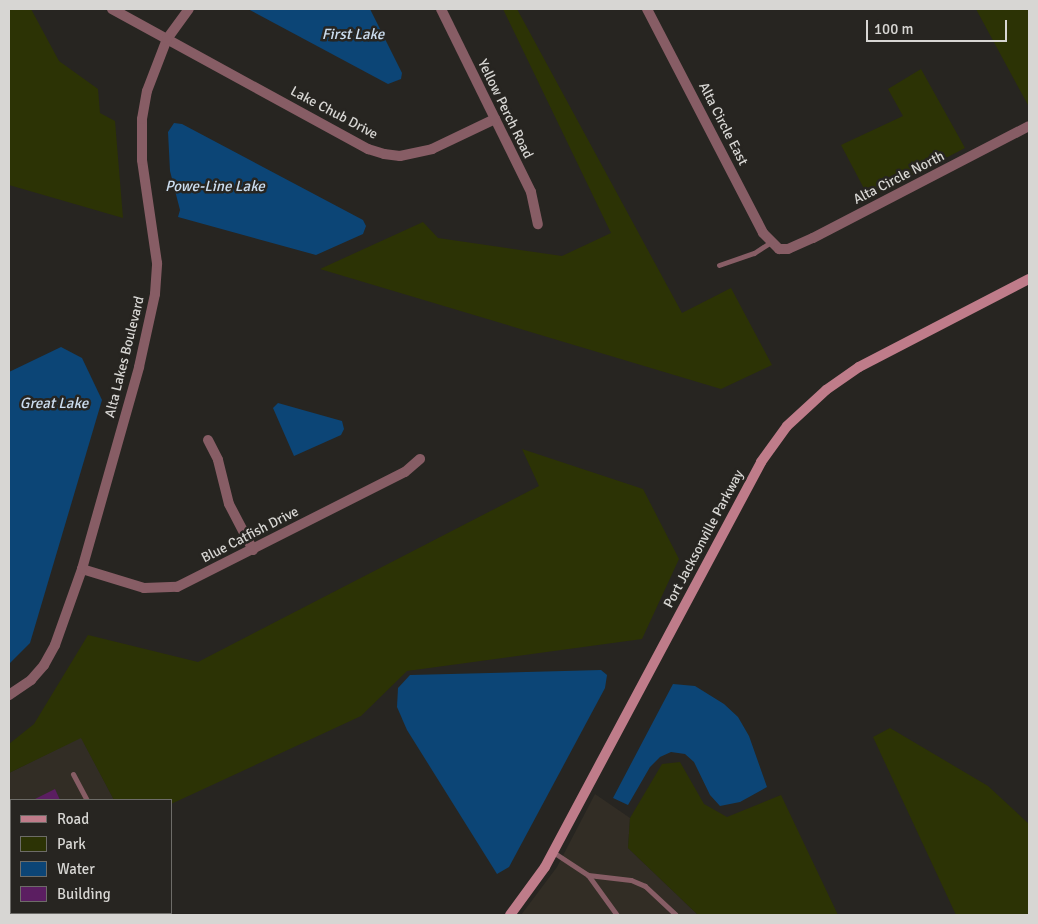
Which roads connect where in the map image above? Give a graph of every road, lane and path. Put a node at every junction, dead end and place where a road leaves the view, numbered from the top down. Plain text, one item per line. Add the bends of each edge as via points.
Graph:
1 (112, 9) edge
2 (189, 9) edge
3 (441, 9) edge
4 (647, 9) edge
5 (167, 39) junction
6 (495, 118) junction
7 (1029, 126) edge
8 (538, 224) dead end
9 (775, 246) junction
10 (719, 265) dead end
11 (1029, 279) edge
12 (208, 440) dead end
13 (420, 459) dead end
14 (253, 550) junction
15 (82, 569) junction
16 (9, 695) edge
17 (73, 774) dead end
18 (86, 799) edge
19 (553, 852) junction
20 (588, 875) junction
21 (510, 915) edge
22 (617, 915) edge
23 (676, 915) edge

1 - 5 street, Lake Chub Drive
2 - 5 street, Alta Lakes Boulevard
3 - 6 street, Yellow Perch Road
4 - 9 street, Alta Circle East
5 - 6 street, Lake Chub Drive via 368,149 384,154 400,156 424,152
5 - 15 street, Alta Lakes Boulevard via 147,91 140,139 157,263 155,294 140,367
6 - 8 street, Yellow Perch Road via 531,192
7 - 9 street, Alta Circle North via 813,238 788,249
9 - 10 lane
11 - 19 street, Port Jacksonville Parkway via 859,368 826,390 787,426 761,462
12 - 14 street via 218,460 229,504
13 - 14 street, Blue Catfish Drive via 405,472
14 - 15 street, Blue Catfish Drive via 190,581 166,589 144,588
15 - 16 street, Alta Lakes Boulevard via 55,645 44,665
17 - 18 lane
19 - 20 lane
19 - 21 street, Port Jacksonville Parkway
20 - 22 lane
20 - 23 lane via 638,883

